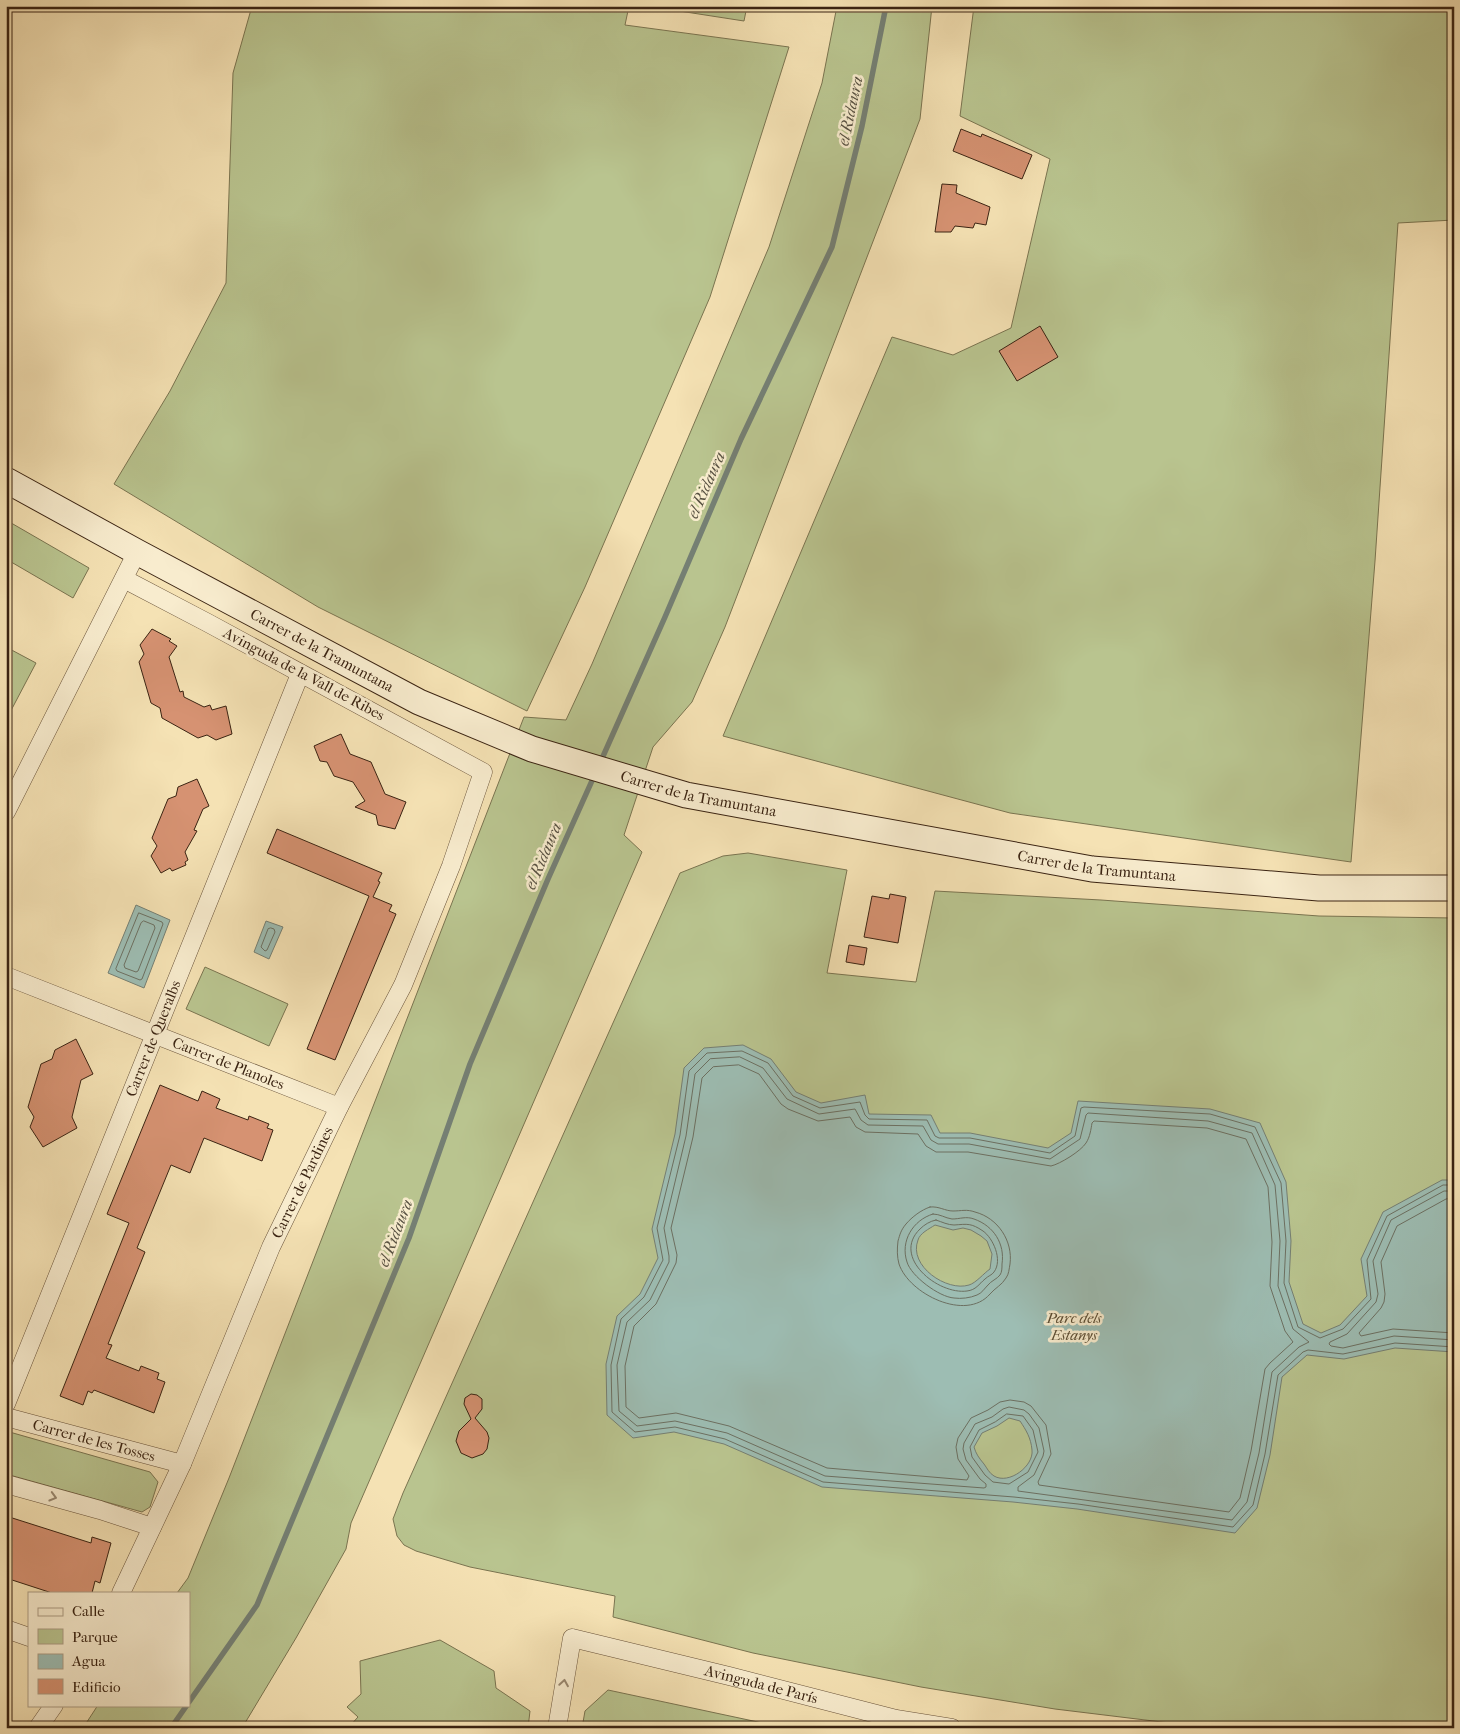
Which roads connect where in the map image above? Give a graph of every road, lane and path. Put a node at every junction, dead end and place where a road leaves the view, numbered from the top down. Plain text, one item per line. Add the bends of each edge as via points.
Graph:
1 (6, 480) edge
2 (137, 552) junction
3 (124, 579) junction
4 (300, 674) junction
5 (483, 772) joint
6 (6, 812) edge
7 (1454, 888) edge
8 (6, 976) edge
9 (155, 1035) junction
10 (339, 1107) junction
11 (6, 1404) edge
12 (6, 1418) edge
13 (182, 1464) junction
14 (6, 1484) edge
15 (152, 1527) junction
16 (121, 1592) edge
17 (6, 1629) edge
18 (28, 1637) edge
19 (53, 1706) edge
20 (38, 1728) edge
21 (557, 1728) edge
22 (952, 1728) edge

1 - 2 main road, Carrer de la Tramuntana
2 - 3 street
2 - 7 main road, Carrer de la Tramuntana via 419,702 532,749 686,795 1092,869 1319,888
3 - 4 street, Avinguda de la Vall de Ribes
3 - 6 street
4 - 5 street, Avinguda de la Vall de Ribes
4 - 9 street, Carrer de Queralbs
5 - 10 street, Carrer de Pardines via 451,866 403,985
8 - 9 street, Carrer de Planoles
9 - 10 street, Carrer de Planoles
9 - 11 street, Carrer de Queralbs
10 - 13 street, Carrer de Pardines via 271,1247
12 - 13 street, Carrer de les Tosses
13 - 15 street, Carrer de Pardines
14 -> 15 street
15 - 16 street, Carrer de Pardines
17 - 18 street
19 - 20 street
21 -> 22 street, Avinguda de París via 572,1638 896,1719

